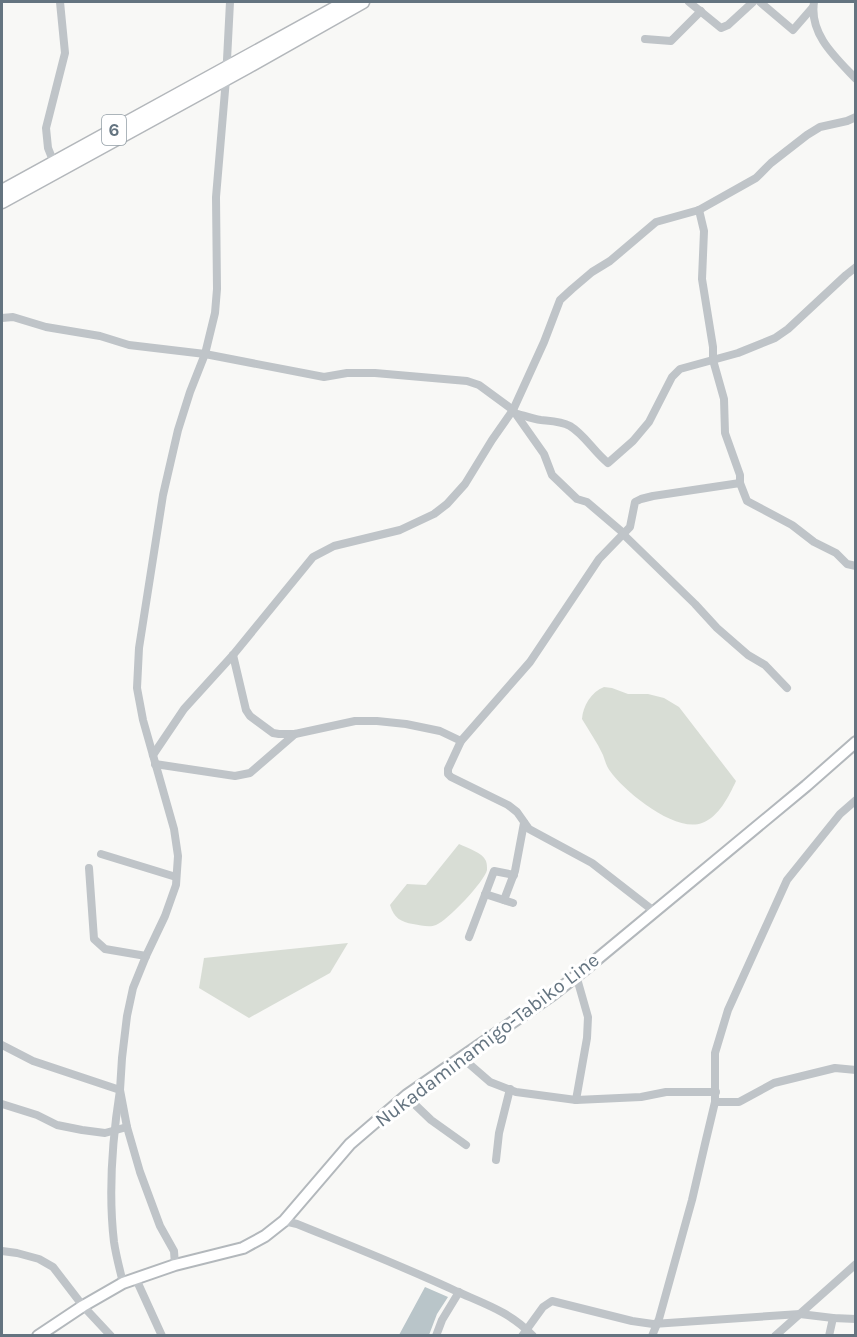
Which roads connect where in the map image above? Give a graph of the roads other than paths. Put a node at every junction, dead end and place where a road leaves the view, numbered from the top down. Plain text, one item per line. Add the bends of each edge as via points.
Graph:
1 (60, 2) edge
2 (230, 2) edge
3 (346, 2) edge
4 (363, 2) edge
5 (689, 2) edge
6 (753, 2) edge
7 (760, 2) edge
8 (813, 4) edge
9 (701, 11) junction
10 (645, 39) dead end
11 (226, 73) junction
12 (855, 79) edge
13 (855, 117) edge
14 (54, 163) junction
15 (2, 191) edge
16 (2, 202) edge
17 (699, 210) junction
18 (855, 267) edge
19 (2, 318) edge
20 (205, 354) junction
21 (713, 360) junction
22 (516, 412) junction
23 (740, 483) junction
24 (623, 534) junction
25 (855, 566) edge
26 (233, 655) junction
27 (787, 688) dead end
28 (294, 734) junction
29 (460, 741) junction
30 (855, 742) edge
31 (154, 760) junction
32 (855, 800) edge
33 (524, 823) junction
34 (101, 854) dead end
35 (89, 868) dead end
36 (514, 875) junction
37 (177, 877) junction
38 (485, 894) junction
39 (504, 900) junction
40 (513, 903) dead end
41 (655, 912) junction
42 (469, 937) dead end
43 (146, 956) junction
44 (576, 975) junction
45 (2, 1045) edge
46 (464, 1057) junction
47 (855, 1070) edge
48 (510, 1089) junction
49 (120, 1090) junction
50 (406, 1096) junction
51 (715, 1097) junction
52 (576, 1100) junction
53 (2, 1104) edge
54 (127, 1127) junction
55 (113, 1131) junction
56 (465, 1145) dead end
57 (496, 1160) dead end
58 (284, 1221) junction
59 (2, 1251) edge
60 (855, 1264) edge
61 (175, 1265) junction
62 (136, 1279) junction
63 (123, 1283) junction
64 (459, 1292) junction
65 (82, 1306) junction
66 (800, 1314) junction
67 (833, 1318) junction
68 (855, 1318) edge
69 (657, 1324) junction
70 (527, 1333) edge
71 (38, 1335) edge
72 (111, 1335) edge
73 (162, 1335) edge
74 (436, 1335) edge
75 (652, 1335) edge
76 (775, 1335) edge
77 (829, 1335) edge

1 - 14 street via 65,53 46,128
2 - 11 street
3 - 11 highway, 6
4 - 11 highway, 6
5 - 9 street
6 - 9 street via 721,28
7 - 8 street via 792,30
8 - 12 street via 813,17 824,43
9 - 10 street via 671,41
11 - 14 highway, 6
11 - 16 highway, 6
11 - 20 street via 216,198 217,289
13 - 17 street via 820,127 756,178
14 - 15 highway, 6
17 - 21 street via 704,231 702,279
17 - 22 street via 656,222 560,300
18 - 21 street via 775,338
19 - 20 street via 13,317 129,345
20 - 22 street via 324,377 375,373 467,381 479,385
20 - 31 street via 178,430 163,495 139,648 137,688
21 - 22 street via 680,369 649,422 608,463 570,426
21 - 23 street via 724,399 725,433
22 - 24 street via 544,454 552,475
22 - 26 street via 447,504 400,530 334,546 313,557
23 - 24 street via 641,499 635,502 630,527
23 - 25 street via 747,501
24 - 27 street via 717,628 765,665
24 - 29 street via 599,559 530,662
26 - 28 street via 250,716 273,733
26 - 31 street via 184,710
28 - 29 street via 355,721 377,721 440,731
28 - 31 street via 250,773 235,776
29 - 33 street via 448,774 508,805
30 - 41 main road, Nukadaminamigo-Tabiko Line
31 - 37 street via 174,829
32 - 51 street via 786,880 728,1010 715,1053
33 - 36 street
33 - 41 street via 592,863
34 - 37 street
35 - 43 street via 94,939 105,949
36 - 38 street via 494,871
36 - 39 street
37 - 43 street via 165,916
38 - 39 street
38 - 42 street
39 - 40 street
41 - 44 main road, Nukadaminamigo-Tabiko Line
43 - 49 street via 133,987 127,1016
44 - 46 main road, Nukadaminamigo-Tabiko Line
44 - 52 street via 588,1017
45 - 49 street via 33,1061
46 - 48 street via 490,1082
46 - 50 main road, Nukadaminamigo-Tabiko Line
47 - 51 street via 836,1068 774,1083 739,1102
48 - 52 street
48 - 57 street
49 - 54 street
49 - 55 street
50 - 56 street via 430,1120
50 - 58 main road, Nukadaminamigo-Tabiko Line via 350,1144
51 - 52 street via 666,1092
51 - 69 street via 692,1200
53 - 55 street via 57,1125
54 - 55 street
54 - 61 street via 160,1226 174,1251
55 - 63 street via 113,1222
58 - 61 main road, Nukadaminamigo-Tabiko Line via 243,1248
58 - 64 street
59 - 65 street via 39,1259 53,1267
60 - 66 street
61 - 62 main road, Nukadaminamigo-Tabiko Line
62 - 63 main road, Nukadaminamigo-Tabiko Line
62 - 73 street
63 - 65 main road, Nukadaminamigo-Tabiko Line
64 - 70 street via 515,1318
64 - 74 street
65 - 71 main road, Nukadaminamigo-Tabiko Line
65 - 72 street
66 - 67 street
66 - 69 street
66 - 76 street
67 - 68 street
67 - 77 street
69 - 70 street via 632,1322 552,1301 543,1307
69 - 75 street

